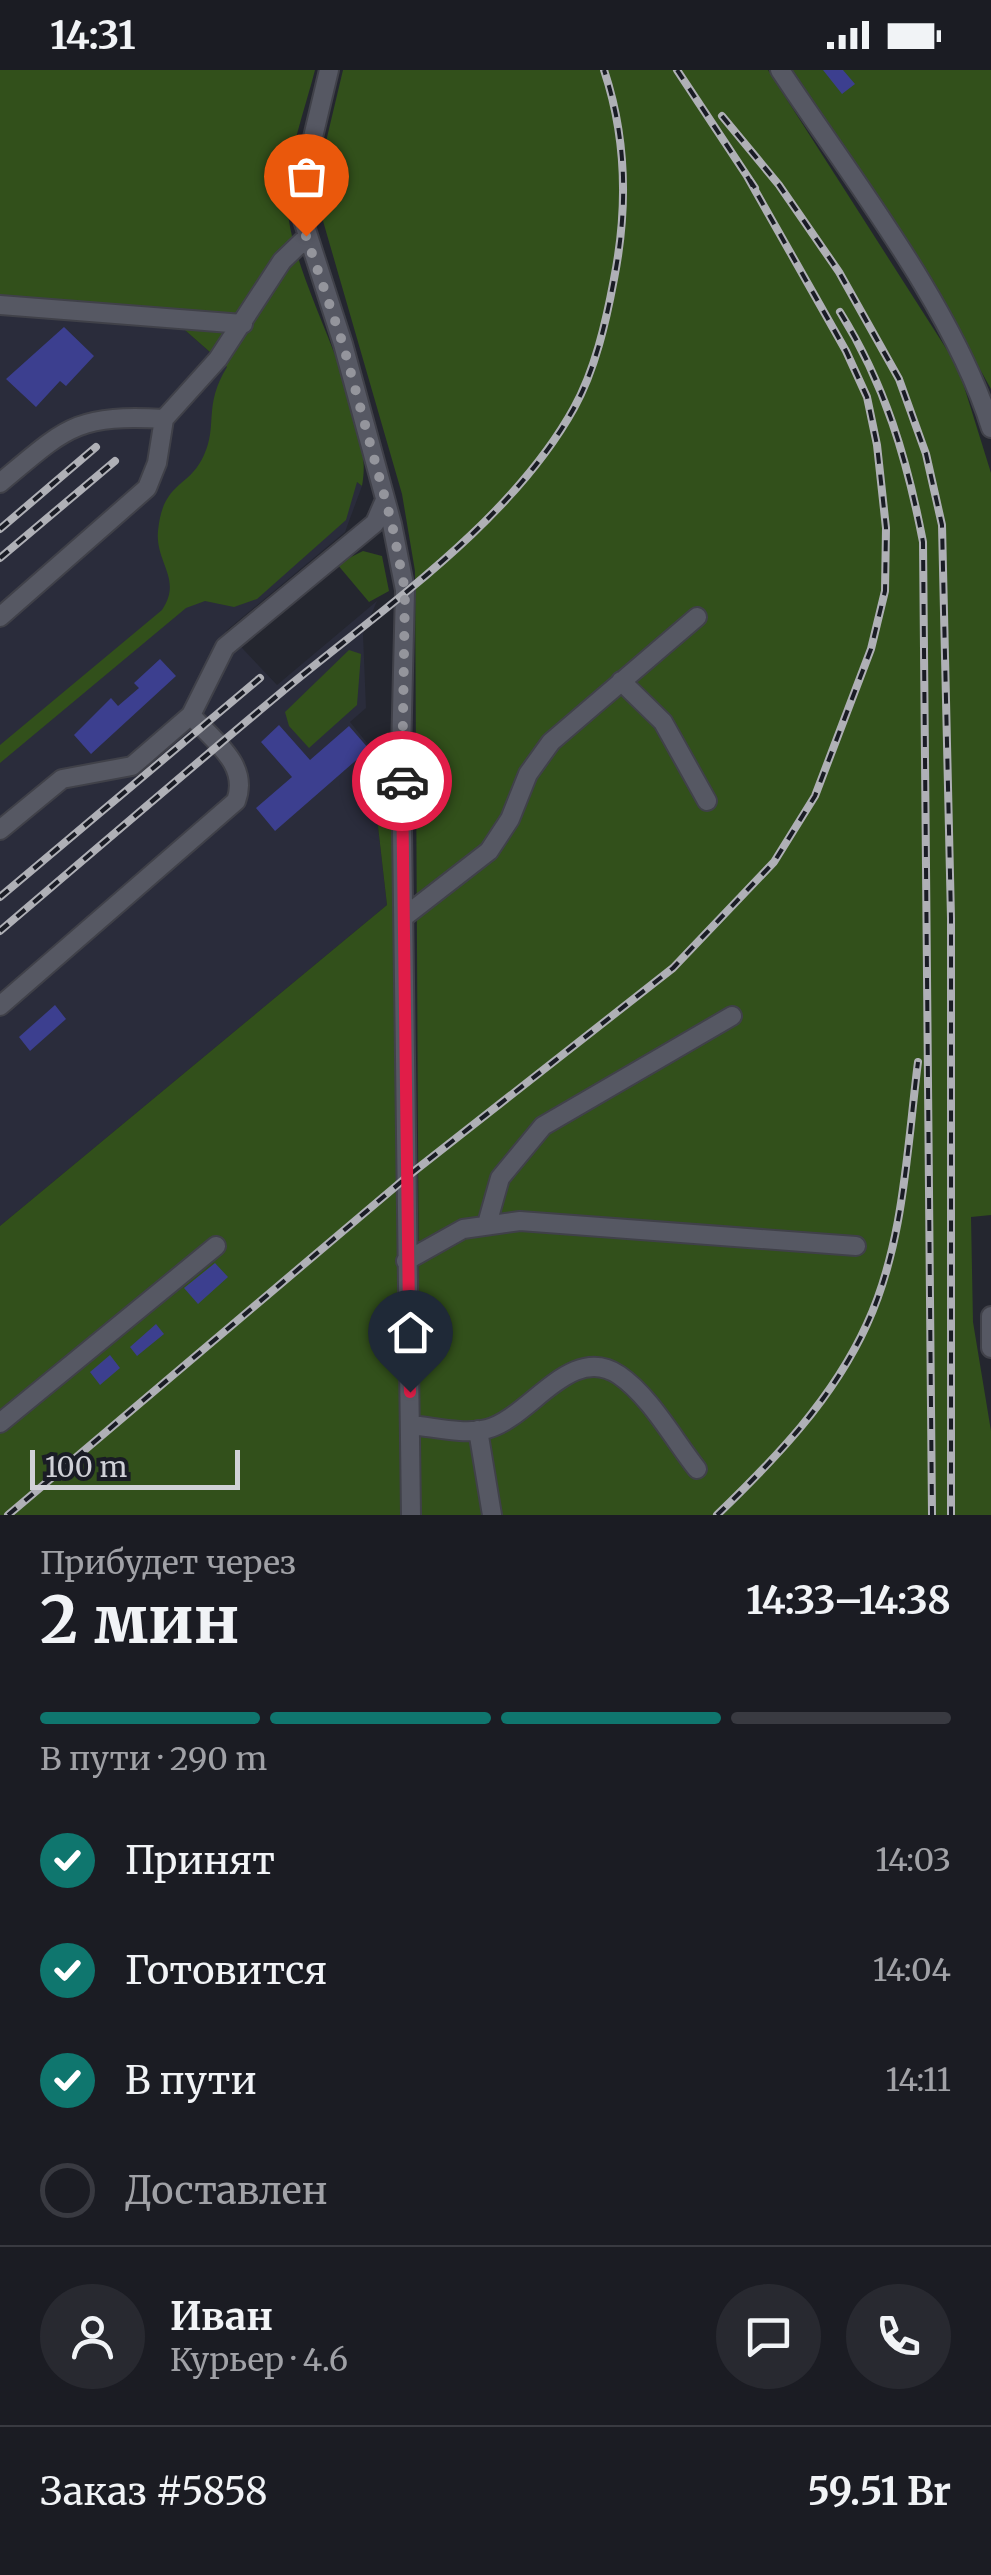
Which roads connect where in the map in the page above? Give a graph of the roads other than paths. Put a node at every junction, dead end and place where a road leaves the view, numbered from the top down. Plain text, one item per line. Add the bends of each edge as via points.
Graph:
1 (329, 70) edge
2 (780, 70) edge
3 (306, 236) junction
4 (0, 305) edge
5 (243, 324) junction
6 (164, 420) junction
7 (991, 428) edge
8 (0, 483) edge
9 (385, 499) junction
10 (697, 617) dead end
11 (0, 618) edge
12 (621, 681) junction
13 (191, 716) junction
14 (707, 801) dead end
15 (0, 830) edge
16 (404, 918) junction
17 (0, 1006) edge
18 (732, 1016) dead end
19 (487, 1224) junction
20 (216, 1246) dead end
21 (856, 1246) dead end
22 (406, 1260) junction
23 (991, 1316) edge
24 (991, 1348) edge
25 (0, 1422) edge
26 (410, 1425) junction
27 (478, 1430) junction
28 (698, 1470) dead end
29 (411, 1515) edge
30 (492, 1515) edge

1 - 3 street via 304,175
2 - 7 street via 945,324
3 - 5 street
3 - 9 street
4 - 5 street
5 - 6 street
6 - 8 street via 86,421 58,434
6 - 11 street via 147,488
9 - 13 street via 375,523 226,647
9 - 16 street via 405,590
10 - 12 street
12 - 14 street via 663,722
12 - 16 street via 539,757 488,851
13 - 15 street via 132,766 62,779
13 - 17 street via 236,767 236,800
16 - 22 street
18 - 19 street via 544,1126 500,1178
19 - 21 street
19 - 22 street via 447,1236
20 - 25 street
22 - 26 street
23 - 24 street
26 - 27 street
26 - 29 street
27 - 28 street via 503,1423 579,1369 606,1368 627,1381
27 - 30 street

